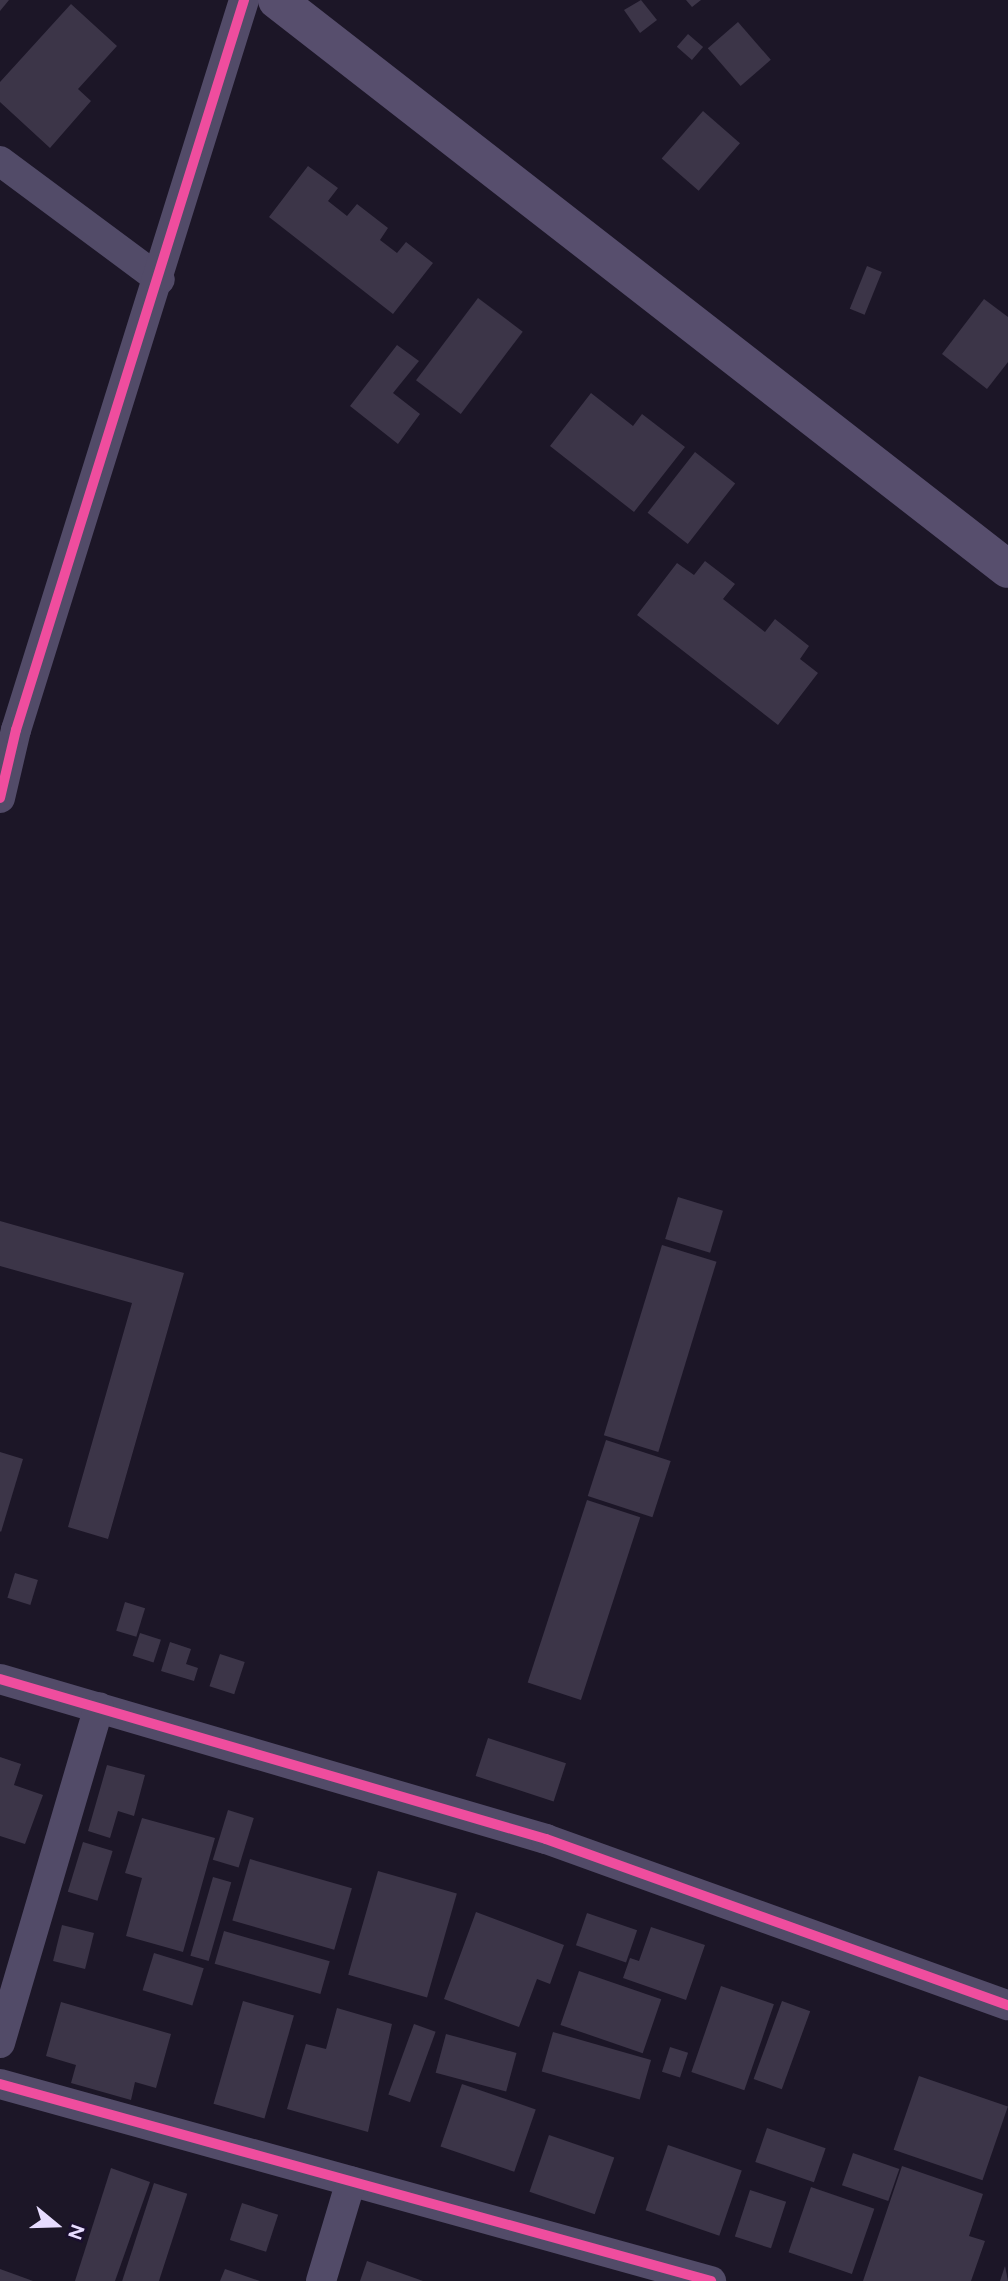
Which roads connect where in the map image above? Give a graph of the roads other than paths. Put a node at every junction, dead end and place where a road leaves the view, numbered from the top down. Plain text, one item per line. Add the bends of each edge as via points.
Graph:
1 (244, 0) edge
2 (277, 0) edge
3 (0, 161) edge
4 (160, 280) junction
5 (1008, 569) edge
6 (8, 728) edge
7 (0, 798) edge
8 (0, 1679) edge
9 (99, 1707) junction
10 (1008, 2005) edge
11 (0, 2043) edge
12 (0, 2084) edge
13 (351, 2181) junction
14 (666, 2275) edge
15 (321, 2281) edge
16 (711, 2281) edge

1 - 4 street
2 - 5 main road
3 - 4 street
4 - 6 street
6 - 7 street
8 - 9 street
9 - 10 street via 547,1839
9 - 11 street
12 - 13 street
13 - 14 street
13 - 15 street
14 - 16 street

